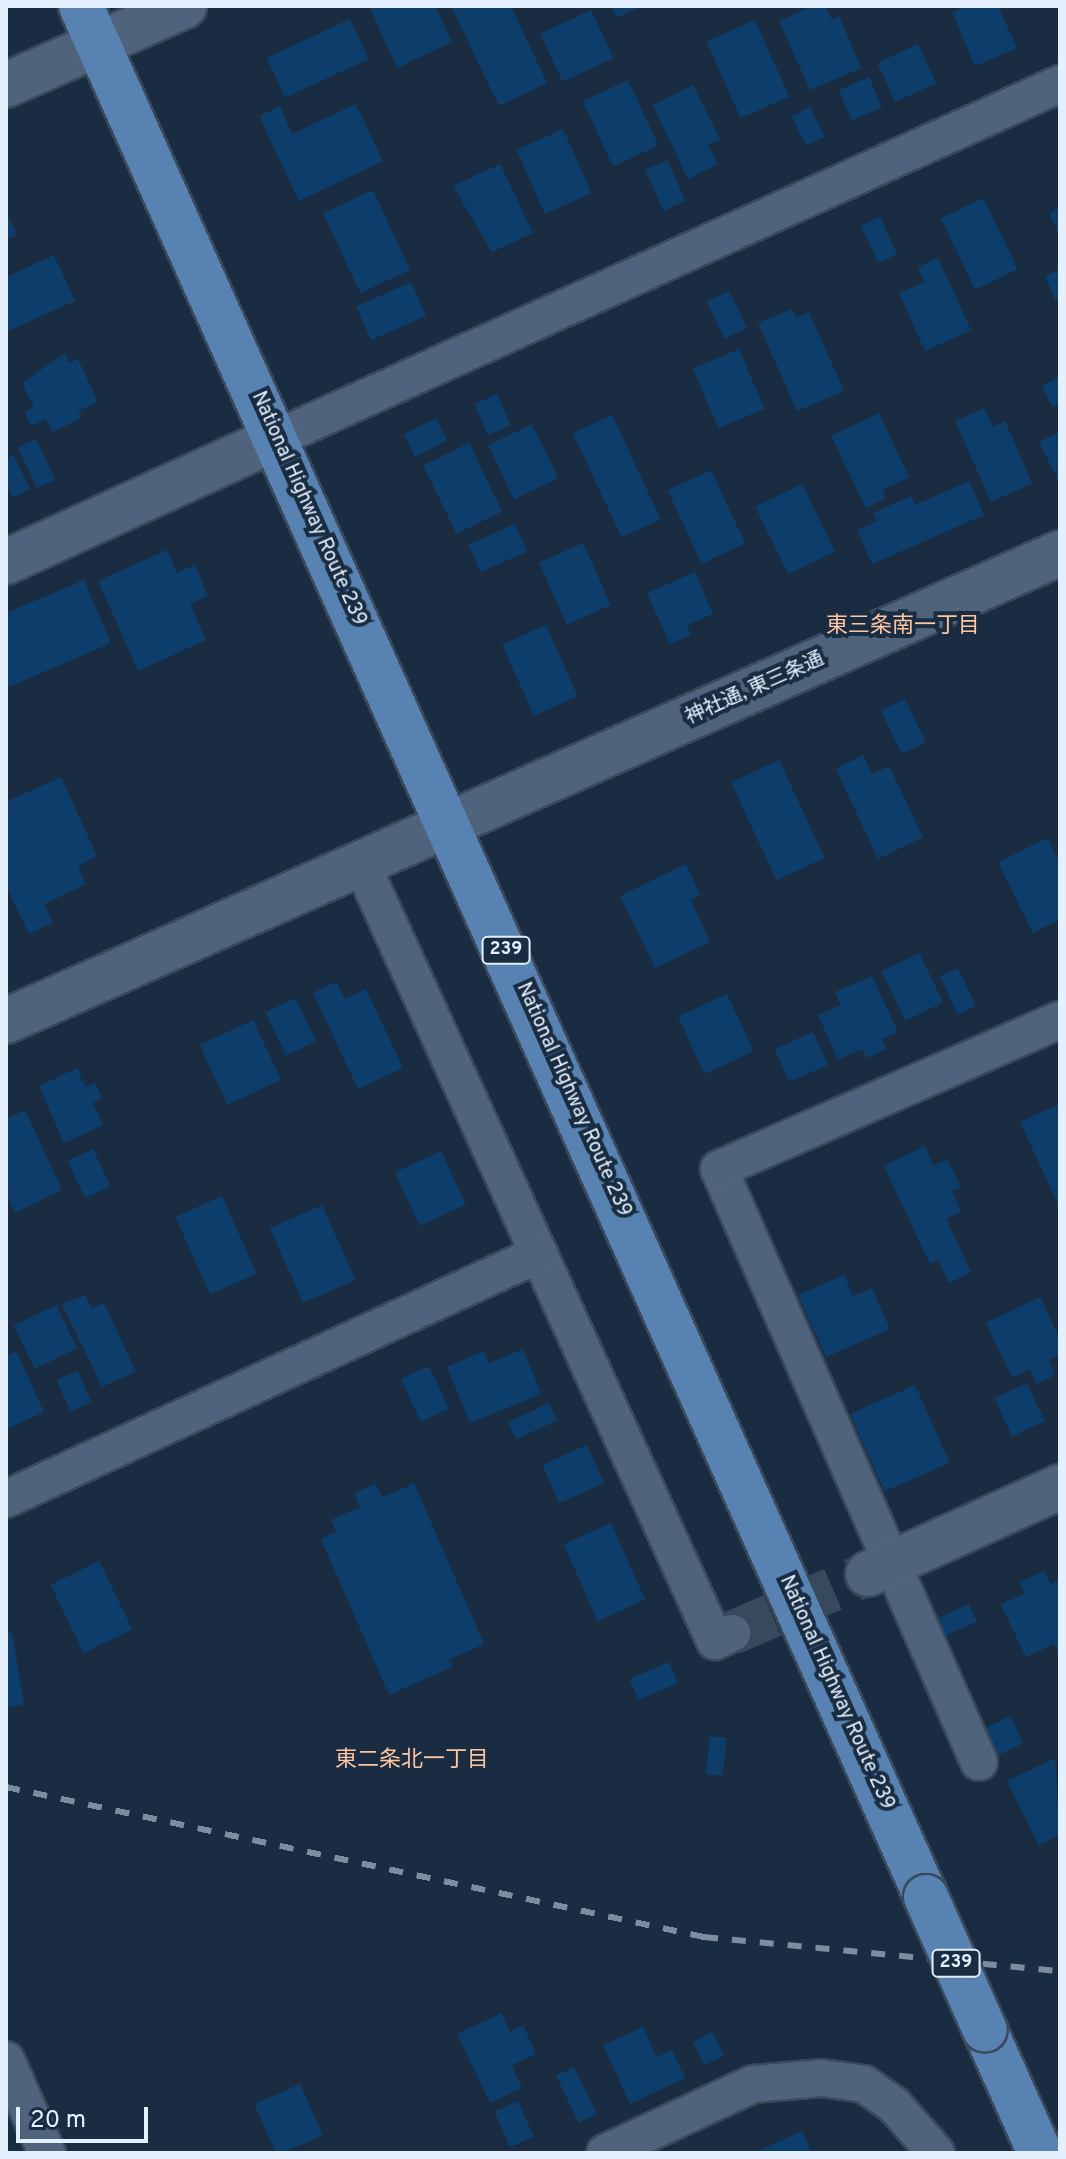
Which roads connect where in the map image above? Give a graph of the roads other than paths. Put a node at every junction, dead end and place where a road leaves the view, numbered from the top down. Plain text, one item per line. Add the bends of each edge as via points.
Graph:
1 (184, 6) edge
2 (89, 25) edge
3 (1060, 84) edge
4 (6, 85) edge
5 (277, 438) junction
6 (1060, 553) edge
7 (6, 562) edge
8 (451, 825) junction
9 (361, 863) junction
10 (1060, 1020) edge
11 (6, 1021) edge
12 (539, 1254) junction
13 (1060, 1487) edge
14 (6, 1499) edge
15 (878, 1569) junction
16 (732, 1633) dead end
17 (979, 1762) dead end
18 (6, 2060) edge
19 (47, 2153) edge
20 (605, 2153) edge
21 (936, 2153) edge
22 (1040, 2153) edge

1 - 2 street
2 - 4 street
2 - 5 highway, National Highway Route 239 / 239
3 - 5 street
5 - 7 street
5 - 8 highway, National Highway Route 239 / 239
6 - 8 street, 神社通, 東三条通
8 - 9 street, 神社通, 東三条通
8 - 22 highway, National Highway Route 239 / 239, bridge
9 - 11 street, 神社通, 東三条通
9 - 12 street
10 - 15 street via 719,1169
12 - 14 street
12 - 16 street via 715,1641
13 - 15 street
15 - 17 street
18 - 19 street
20 - 21 street via 753,2084 822,2078 864,2084 894,2105

